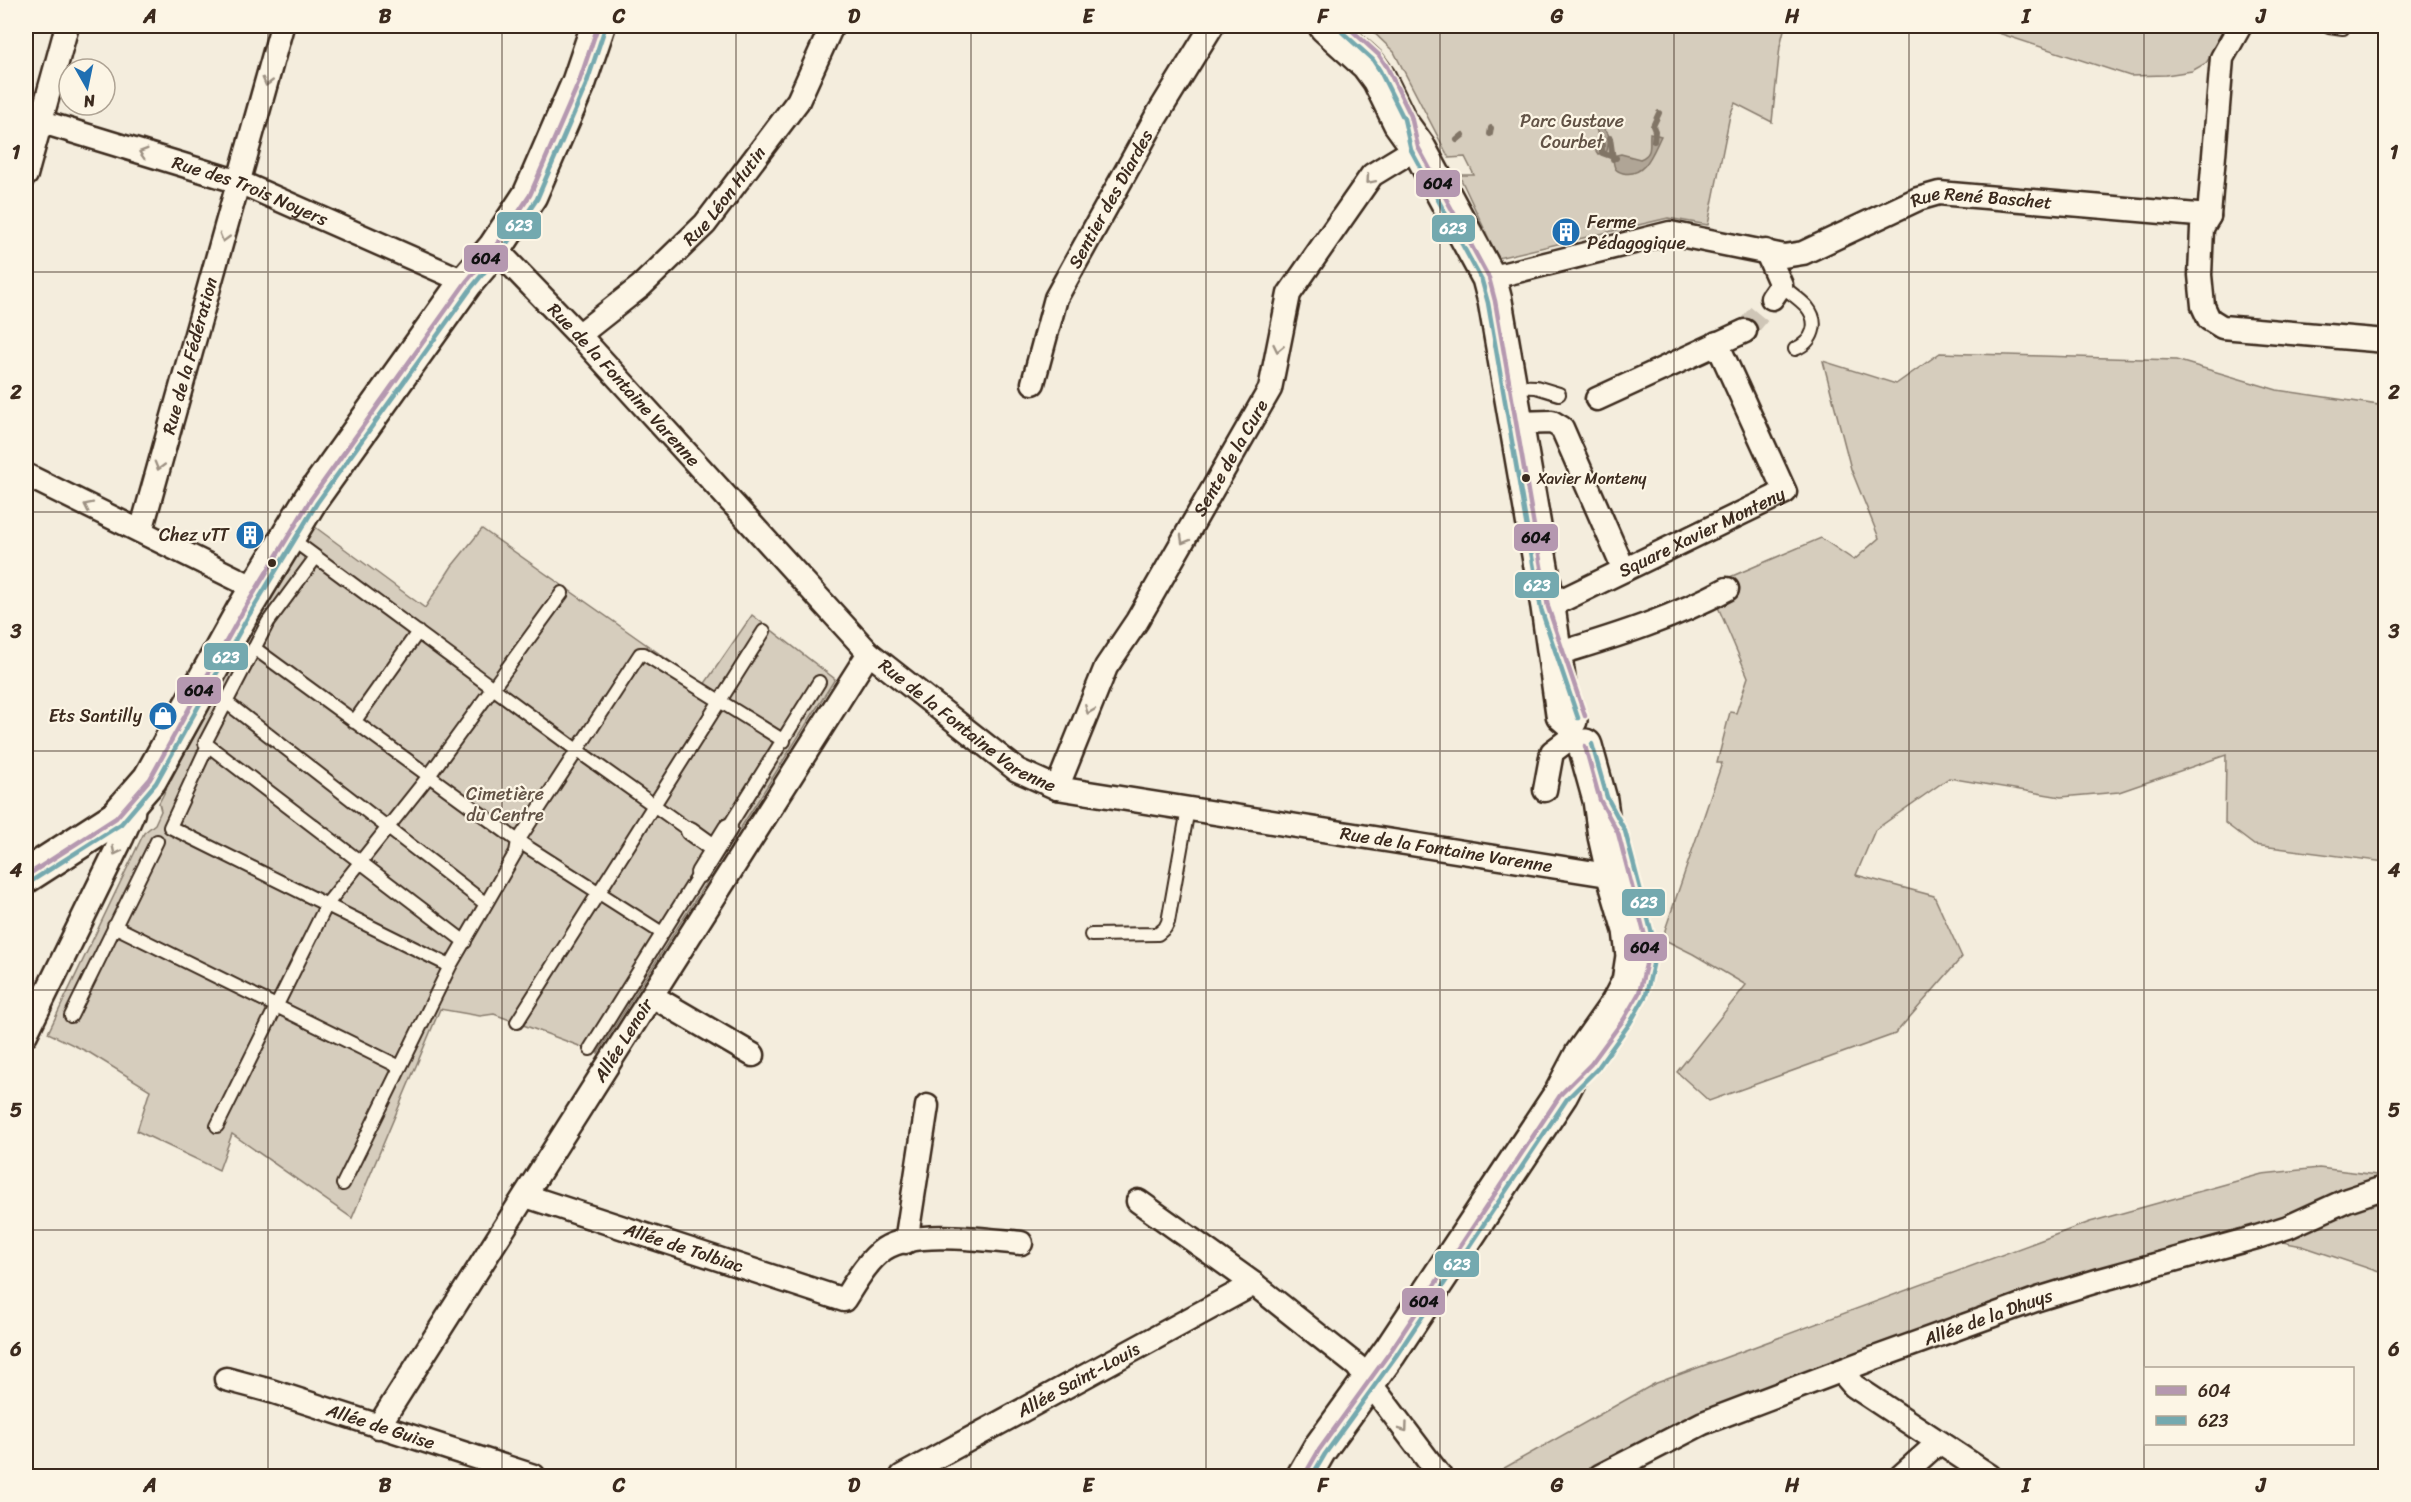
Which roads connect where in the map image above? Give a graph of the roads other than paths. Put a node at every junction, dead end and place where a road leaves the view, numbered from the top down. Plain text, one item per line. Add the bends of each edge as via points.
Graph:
1 (67, 26) edge
2 (282, 26) edge
3 (598, 26) edge
4 (832, 26) edge
5 (1212, 26) edge
6 (1326, 26) edge
7 (1347, 26) edge
8 (2240, 26) edge
9 (2329, 26) edge
10 (2343, 26) edge
11 (33, 119) edge
12 (1418, 147) junction
13 (26, 175) edge
14 (239, 182) junction
15 (2209, 216) junction
16 (495, 248) junction
17 (1766, 251) junction
18 (1488, 278) junction
19 (466, 282) junction
20 (1776, 292) joint
21 (1745, 331) tunnel mouth
22 (579, 335) junction
23 (2385, 341) edge
24 (1717, 343) junction
25 (1795, 349) dead end
26 (1033, 384) dead end
27 (1509, 386) junction
28 (1559, 394) dead end
29 (1597, 399) dead end
30 (1528, 423) junction
31 (26, 475) edge
32 (141, 531) junction
33 (289, 537) junction
34 (316, 557) junction
35 (1624, 570) junction
36 (257, 589) junction
37 (1727, 589) dead end
38 (562, 593) dead end
39 (1558, 602) junction
40 (764, 631) dead end
41 (418, 632) junction
42 (254, 648) junction
43 (1563, 652) junction
44 (868, 653) junction
45 (819, 682) dead end
46 (492, 687) junction
47 (214, 695) junction
48 (719, 701) junction
49 (354, 722) junction
50 (1577, 731) junction
51 (784, 741) junction
52 (208, 745) junction
53 (578, 751) junction
54 (428, 777) junction
55 (142, 788) junction
56 (1057, 789) junction
57 (1545, 790) dead end
58 (1600, 800) junction
59 (654, 805) junction
60 (1188, 809) junction
61 (388, 827) junction
62 (728, 828) joint
63 (690, 831) joint
64 (157, 841) dead end
65 (518, 841) junction
66 (715, 849) junction
67 (361, 862) junction
68 (700, 873) joint
69 (26, 876) edge
70 (1614, 876) junction
71 (599, 893) junction
72 (327, 904) junction
73 (486, 904) junction
74 (114, 926) junction
75 (662, 933) junction
76 (1091, 935) dead end
77 (465, 942) junction
78 (450, 966) junction
79 (652, 996) junction
80 (276, 1007) junction
81 (71, 1016) dead end
82 (517, 1022) dead end
83 (26, 1034) edge
84 (590, 1048) dead end
85 (753, 1055) dead end
86 (400, 1067) junction
87 (1561, 1094) junction
88 (927, 1106) dead end
89 (217, 1126) dead end
90 (343, 1184) dead end
91 (2385, 1187) edge
92 (526, 1196) junction
93 (1138, 1201) dead end
94 (906, 1242) junction
95 (1021, 1243) dead end
96 (1254, 1284) junction
97 (1841, 1371) junction
98 (226, 1379) dead end
99 (1370, 1381) junction
100 (378, 1427) junction
101 (1938, 1443) junction
102 (534, 1476) edge
103 (902, 1476) edge
104 (1304, 1476) edge
105 (1440, 1476) edge
106 (1600, 1476) edge
107 (1901, 1476) edge
108 (1990, 1476) edge

1 - 11 street
2 -> 14 street, Rue de la Fédération
3 - 16 main road via 531,195
4 - 22 street, Rue Léon Hutin via 798,101 705,224 641,286
5 - 26 street, Sentier des Diardes via 1156,117 1056,298
6 - 12 main road via 1368,64 1400,123
7 - 12 main road via 1387,67 1411,116
8 - 15 street via 2222,58
9 - 10 lane
11 - 13 street
14 -> 11 street, Rue des Trois Noyers
12 - 18 main road
12 -> 56 street, Sente de la Cure via 1372,175 1289,294 1270,389 1137,621 1106,667
14 - 19 street, Rue des Trois Noyers
14 -> 32 street, Rue de la Fédération
15 - 17 street, Rue René Baschet via 1939,194 1918,199 1803,253 1784,256
15 - 23 street via 2202,228 2200,275 2203,306 2209,319 2222,327
16 - 19 main road
16 - 22 street, Rue de la Fontaine Varenne
17 - 18 street, Rue René Baschet via 1671,233
17 - 20 street
18 - 27 main road
19 - 33 main road via 342,453
20 - 25 lane via 1808,308 1813,321 1813,334 1806,345
21 - 24 street
22 - 44 street, Rue de la Fontaine Varenne
24 - 29 street
24 - 35 street, Square Xavier Monteny via 1785,492
27 - 28 lane via 1536,387
27 - 30 main road
30 - 35 street via 1552,422 1562,428
30 - 39 main road
32 -> 31 street
32 - 36 street
33 - 34 lane
33 - 36 main road
34 - 41 lane
34 - 42 lane via 268,622
35 - 39 street, Square Xavier Monteny
36 - 47 main road
37 - 43 street via 1636,630
38 - 46 lane
39 - 43 main road
39 - 50 main road via 1563,714
40 - 48 lane
41 - 46 lane
41 - 49 lane
42 - 47 lane
42 - 49 lane
43 - 50 main road
44 - 56 street, Rue de la Fontaine Varenne via 1017,770
44 - 79 street, Allée Lenoir
45 - 51 lane
46 - 53 lane
46 - 54 lane
47 - 52 lane via 205,742
47 - 55 main road
47 - 61 lane
48 - 51 lane
48 - 53 lane via 640,654
48 - 59 lane
49 - 54 lane
50 - 57 street via 1552,752
50 - 58 main road
51 - 62 lane
52 - 67 lane
52 - 72 lane via 170,827
53 - 59 lane
53 - 65 lane
54 - 61 lane
54 - 65 lane
55 - 69 main road via 116,818
55 -> 83 street via 122,838
56 - 60 street, Rue de la Fontaine Varenne
58 - 70 main road
58 - 87 main road via 1618,833 1646,936 1646,965 1639,993 1624,1019 1591,1064
59 - 63 lane
59 - 71 lane
60 - 70 street, Rue de la Fontaine Varenne
60 - 76 lane via 1165,928 1158,934
61 - 67 lane
61 - 73 lane
62 - 66 street
63 - 66 street
64 - 74 lane
65 - 71 lane
65 - 73 lane via 516,852
66 - 68 street
67 - 72 lane
67 - 77 lane
68 - 75 lane
70 - 87 main road via 1630,930 1633,956 1629,982
71 - 75 lane
71 - 82 lane
72 - 78 lane
72 - 80 lane
73 - 77 lane
74 - 80 lane
74 - 81 lane
75 - 84 lane
77 - 78 lane
78 - 86 lane
79 - 85 street
79 - 92 street, Allée Lenoir
80 - 86 lane
80 - 89 lane
86 - 90 lane
87 - 99 main road
88 - 94 street
91 - 97 street, Allée de la Dhuys via 2288,1227 2038,1299
92 - 94 street, Allée de Tolbiac via 844,1300 884,1249
92 - 100 street, Allée Lenoir
93 - 96 street
94 - 95 street via 945,1237
96 - 99 street via 1357,1366
96 - 103 street, Allée Saint-Louis
97 - 101 street via 1854,1386
97 - 106 street, Allée de la Dhuys via 1703,1423
98 - 100 street, Allée de Guise
99 - 104 main road
99 -> 105 street
100 - 102 street, Allée de Guise
101 - 107 street
101 - 108 street

